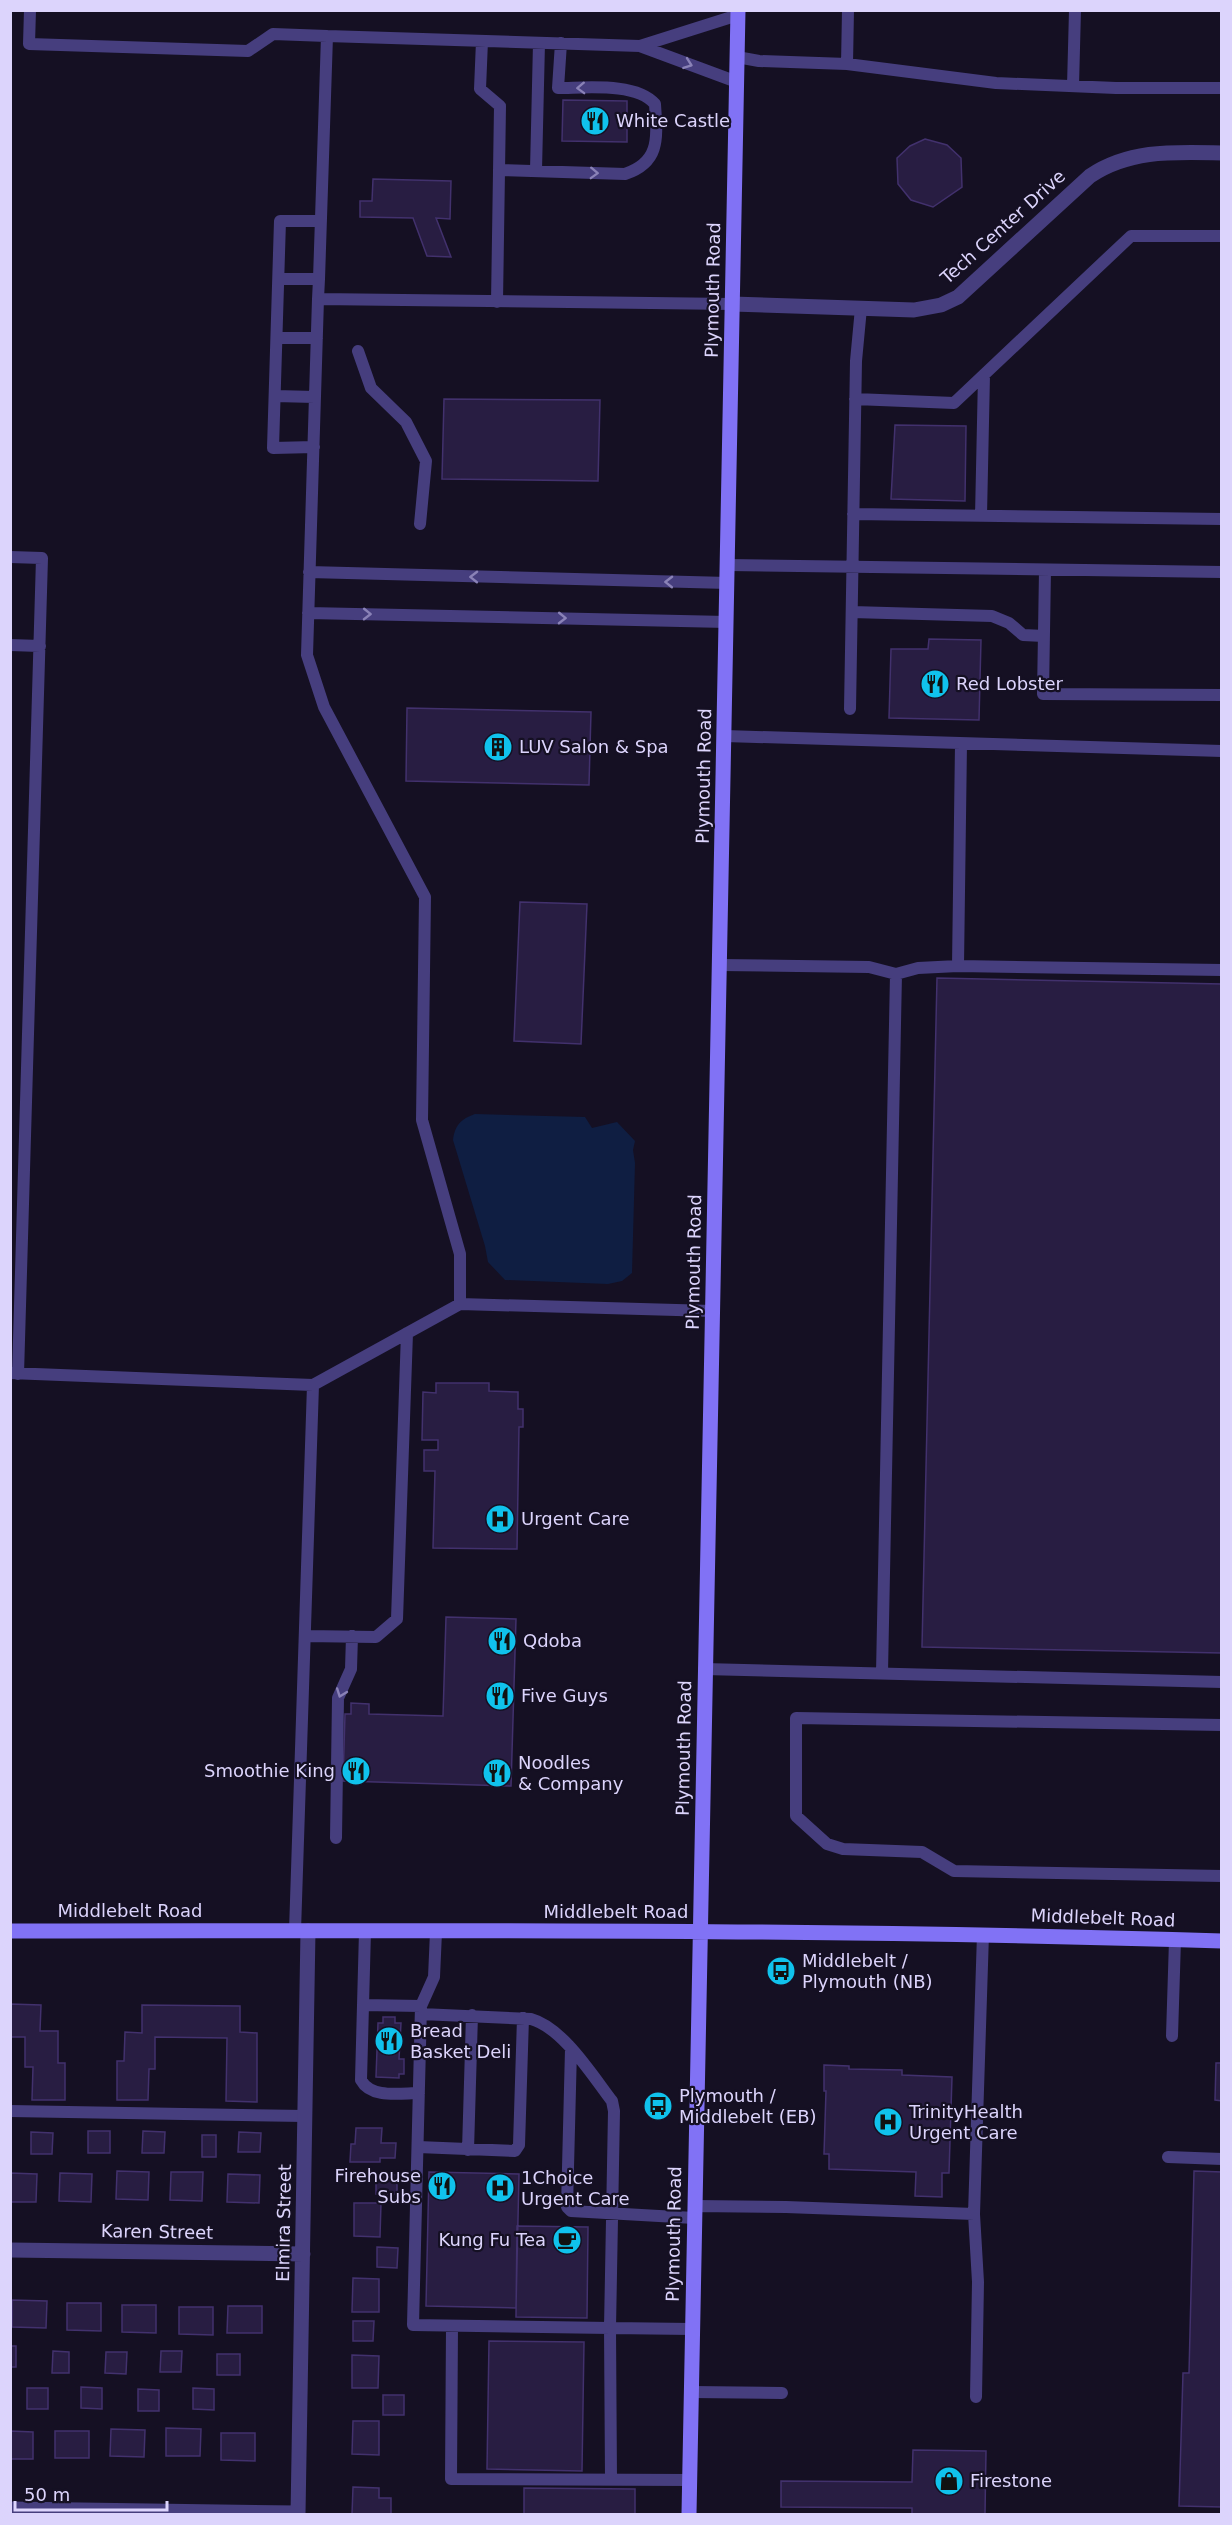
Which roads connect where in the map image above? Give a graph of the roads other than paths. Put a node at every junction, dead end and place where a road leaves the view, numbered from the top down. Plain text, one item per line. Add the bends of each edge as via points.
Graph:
1 (30, 10) edge
2 (848, 10) edge
3 (1075, 10) edge
4 (738, 13) edge
5 (327, 36) junction
6 (482, 41) junction
7 (539, 43) junction
8 (561, 43) junction
9 (640, 46) junction
10 (737, 57) junction
11 (847, 64) junction
12 (736, 82) junction
13 (1073, 86) junction
14 (1221, 88) edge
15 (1221, 153) edge
16 (499, 170) junction
17 (536, 170) junction
18 (321, 221) junction
19 (1221, 236) edge
20 (279, 279) junction
21 (319, 279) junction
22 (318, 299) junction
23 (497, 302) junction
24 (732, 304) junction
25 (861, 308) junction
26 (277, 338) junction
27 (317, 338) junction
28 (358, 351) dead end
29 (984, 375) junction
30 (275, 396) junction
31 (315, 397) junction
32 (855, 399) junction
33 (314, 447) junction
34 (854, 514) junction
35 (981, 516) junction
36 (1221, 519) edge
37 (420, 524) dead end
38 (10, 557) edge
39 (728, 565) junction
40 (853, 567) junction
41 (1045, 570) junction
42 (309, 572) junction
43 (1221, 572) edge
44 (728, 583) junction
45 (852, 612) junction
46 (308, 613) junction
47 (727, 622) junction
48 (1044, 636) junction
49 (10, 645) edge
50 (40, 646) junction
51 (1221, 695) edge
52 (850, 709) dead end
53 (724, 736) junction
54 (962, 744) junction
55 (1221, 751) edge
56 (720, 965) junction
57 (958, 966) junction
58 (1221, 970) edge
59 (896, 974) junction
60 (460, 1304) junction
61 (712, 1311) junction
62 (407, 1333) junction
63 (14, 1374) edge
64 (313, 1385) junction
65 (305, 1636) junction
66 (352, 1636) junction
67 (704, 1669) junction
68 (882, 1673) junction
69 (1221, 1682) edge
70 (1221, 1725) edge
71 (336, 1838) dead end
72 (1221, 1876) edge
73 (10, 1931) edge
74 (301, 1931) junction
75 (365, 1931) junction
76 (436, 1932) junction
77 (702, 1932) junction
78 (983, 1935) junction
79 (1175, 1940) junction
80 (1221, 1941) edge
81 (363, 2005) junction
82 (421, 2010) junction
83 (472, 2015) junction
84 (523, 2018) junction
85 (1172, 2036) dead end
86 (572, 2049) junction
87 (419, 2093) junction
88 (10, 2111) edge
89 (305, 2116) junction
90 (418, 2147) junction
91 (468, 2150) junction
92 (1168, 2157) dead end
93 (1221, 2159) edge
94 (694, 2212) junction
95 (611, 2213) junction
96 (974, 2214) junction
97 (10, 2250) edge
98 (303, 2254) junction
99 (452, 2326) junction
100 (610, 2328) junction
101 (692, 2329) junction
102 (691, 2392) junction
103 (782, 2393) dead end
104 (976, 2397) dead end
105 (610, 2480) junction
106 (689, 2480) junction
107 (10, 2509) edge
108 (298, 2514) edge
109 (689, 2514) edge

1 - 5 lane via 29,44 248,51 273,34
2 - 11 lane
3 - 13 lane
4 - 9 lane
4 - 10 main road, Plymouth Road
5 - 6 lane
5 - 18 lane
6 - 7 lane
6 - 16 lane via 480,89 500,106
7 - 8 lane
7 - 17 lane
8 - 9 lane
17 -> 8 lane via 625,174 649,161 655,140 655,104 642,93 558,88
9 -> 12 lane
10 - 11 lane
10 - 12 main road, Plymouth Road
11 - 13 lane via 996,83
12 - 24 main road, Plymouth Road
13 - 14 lane
15 - 25 street, Tech Center Drive via 1143,154 1115,161 1090,176 958,297 927,309
16 - 17 lane
16 - 23 lane
18 - 20 lane via 280,221
18 - 21 lane
19 - 29 lane via 1131,236
20 - 21 lane
20 - 26 lane
21 - 22 lane
22 - 23 lane
22 - 27 lane
23 - 24 lane
24 - 25 street, Tech Center Drive
24 - 39 main road, Plymouth Road
25 - 32 lane
26 - 27 lane
26 - 30 lane
27 - 31 lane
28 - 37 lane via 371,388 406,422 426,461
29 - 32 lane via 954,403
29 - 35 lane
30 - 31 lane
30 - 33 lane via 273,448
31 - 33 lane
32 - 34 lane
33 - 42 lane
34 - 35 lane
34 - 40 lane
35 - 36 lane
38 - 50 lane via 42,558
39 - 40 lane
39 - 44 main road, Plymouth Road
40 - 41 lane
40 - 45 lane
41 - 43 lane
41 - 48 lane
44 -> 42 lane
42 - 46 lane
44 - 47 main road, Plymouth Road
45 - 48 lane via 992,616 1023,635
45 - 52 lane
46 -> 47 lane
46 - 60 lane via 307,655 324,707 425,897 422,1120 460,1254
47 - 53 main road, Plymouth Road
48 - 51 lane via 1043,694
49 - 50 lane
50 - 63 lane
53 - 54 lane
53 - 56 main road, Plymouth Road
54 - 55 lane
54 - 57 lane
56 - 59 lane via 868,966
56 - 61 main road, Plymouth Road
57 - 58 lane
57 - 59 lane via 918,968
59 - 68 lane
60 - 61 lane
60 - 62 lane
61 - 67 main road, Plymouth Road
62 - 64 lane
62 - 66 lane via 397,1619 376,1637
63 - 64 lane
64 - 65 lane
65 - 66 lane
65 - 74 lane
66 -> 71 lane via 351,1669 338,1698
67 - 68 lane
67 - 77 main road, Plymouth Road
68 - 69 lane
70 - 72 lane via 796,1718 796,1816 827,1844 843,1849 922,1852 954,1871
73 - 74 main road, Middlebelt Road
74 - 75 main road, Middlebelt Road
74 - 89 street, Elmira Street
75 - 76 main road, Middlebelt Road
75 - 81 lane
76 - 77 main road, Middlebelt Road
76 - 82 lane via 434,1977
77 - 78 main road, Middlebelt Road
77 - 94 main road, Plymouth Road
78 - 79 main road, Middlebelt Road
78 - 96 lane
79 - 80 main road, Middlebelt Road
79 - 85 lane
81 - 82 lane
81 - 87 lane via 365,2087 374,2092
82 - 83 lane
82 - 87 lane
83 - 84 lane
83 - 91 lane
84 - 86 lane via 545,2025
84 - 91 lane via 519,2145 509,2152
86 - 95 lane via 612,2100
86 - 95 lane via 567,2207 571,2211
87 - 90 lane
88 - 89 lane
89 - 98 street, Elmira Street
90 - 91 lane
90 - 99 lane via 413,2325
92 - 93 lane
94 - 95 lane
94 - 96 lane
94 - 101 main road, Plymouth Road
95 - 100 lane
96 - 104 lane via 978,2282
97 - 98 street, Karen Street
98 - 108 street, Elmira Street
99 - 100 lane
99 - 105 lane via 451,2479
100 - 101 lane
100 - 105 lane
101 - 102 main road, Plymouth Road
102 - 103 lane
102 - 106 main road, Plymouth Road
105 - 106 lane
106 - 109 main road, Plymouth Road
107 - 108 street

